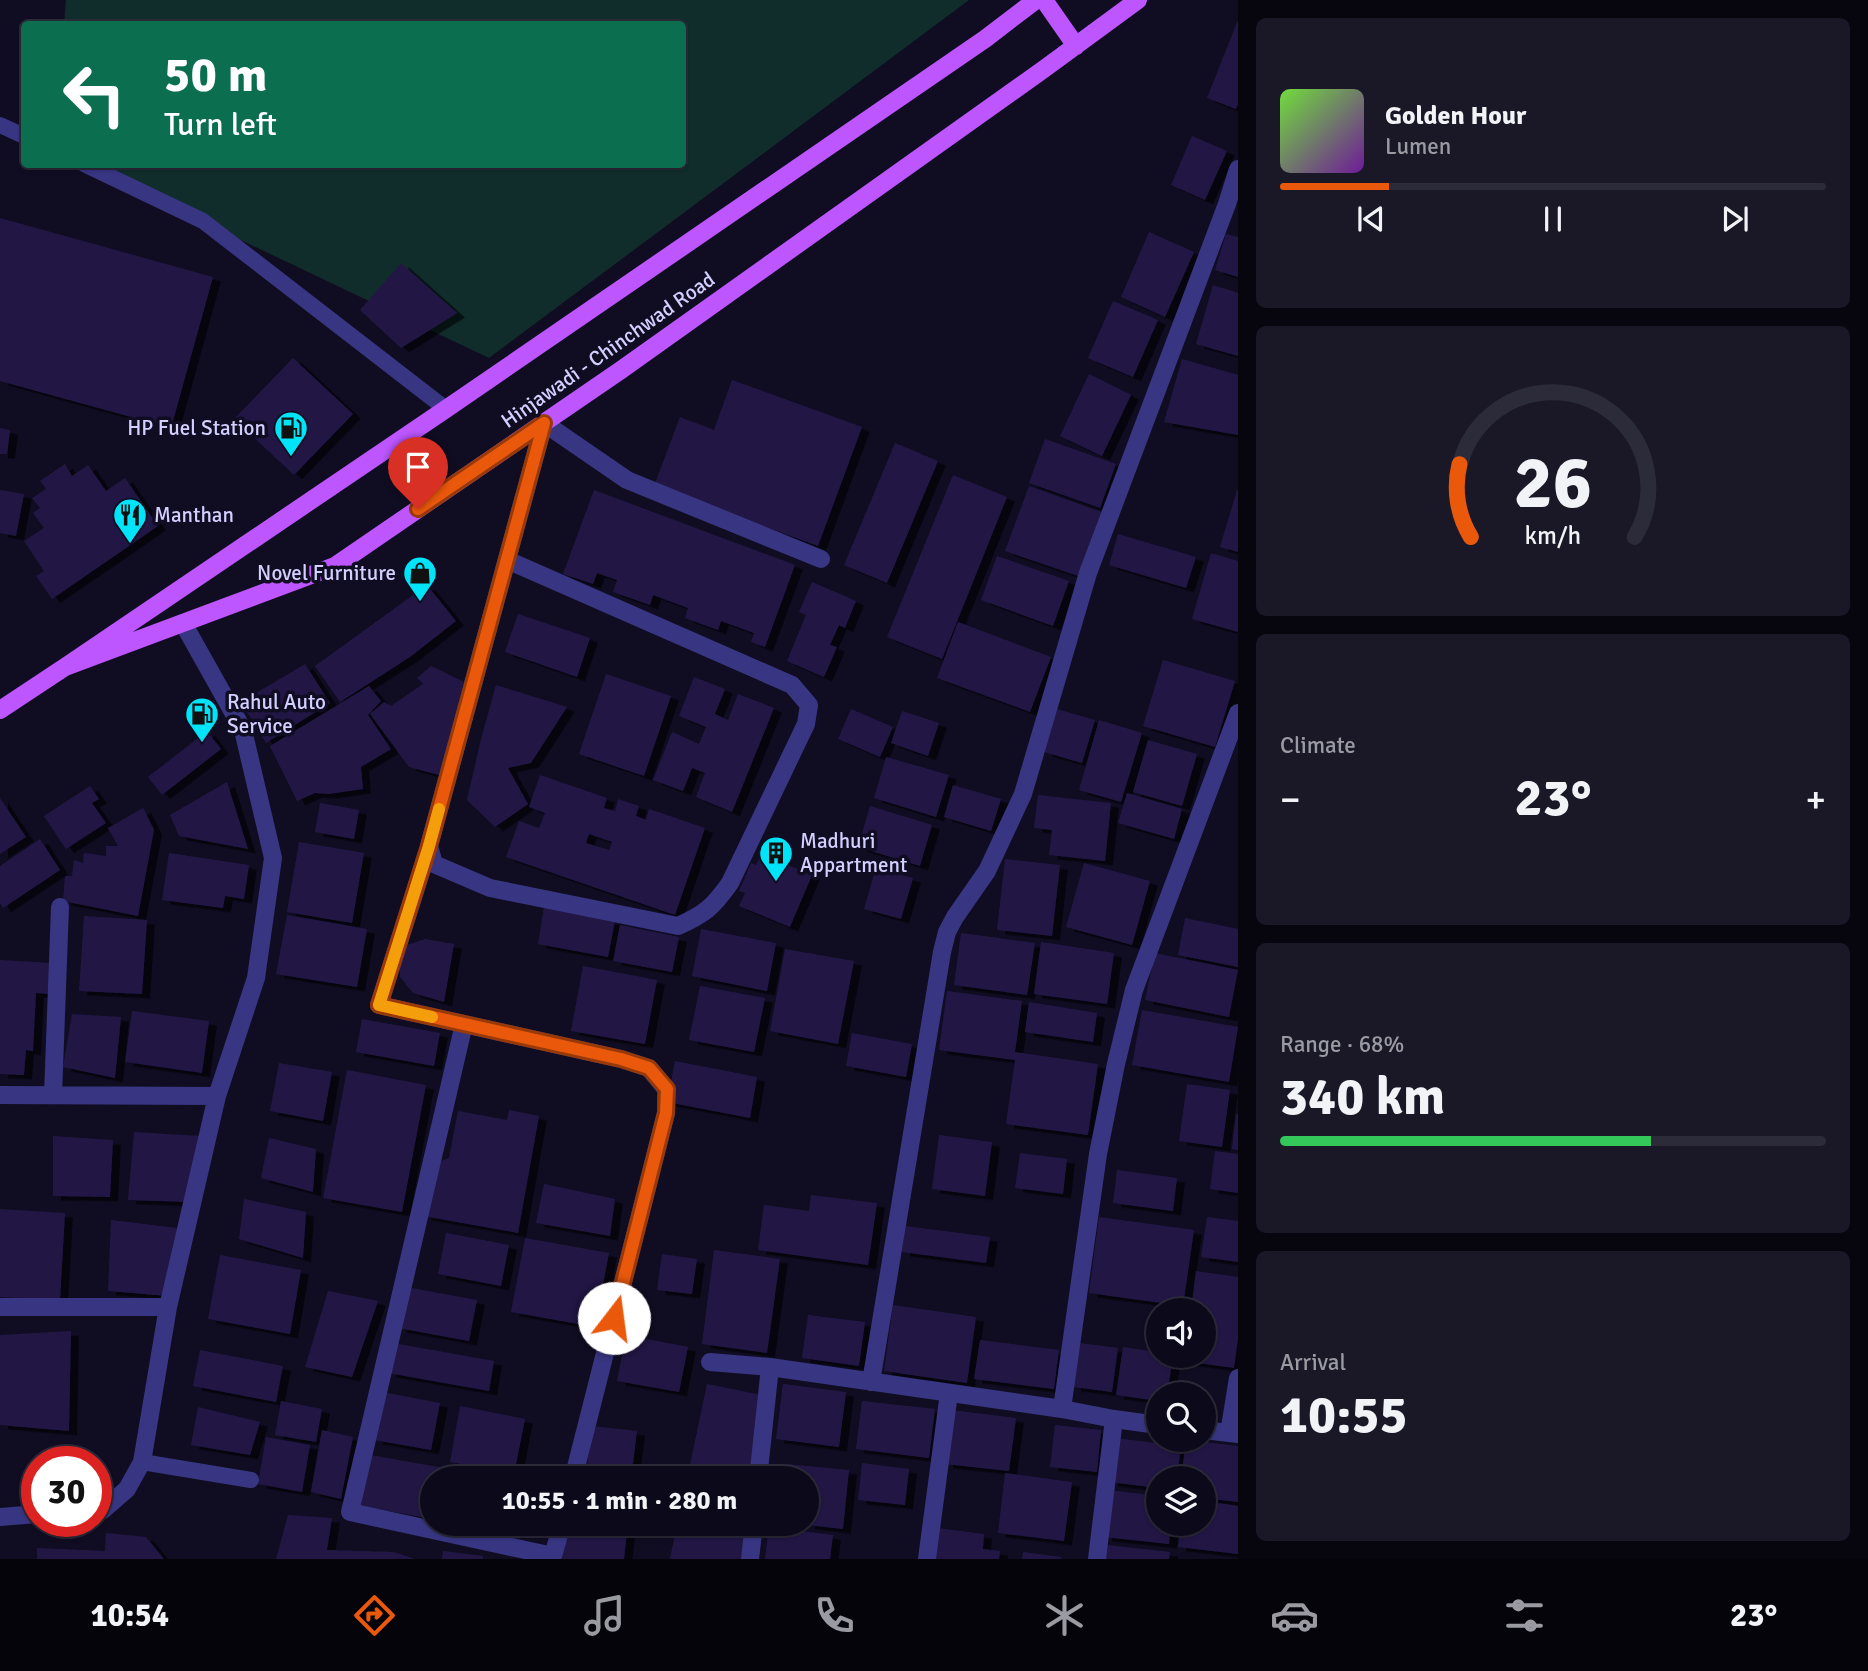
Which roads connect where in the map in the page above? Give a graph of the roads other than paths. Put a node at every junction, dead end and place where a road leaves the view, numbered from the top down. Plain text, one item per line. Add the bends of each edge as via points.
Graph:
1 (1036, 0) edge
2 (1045, 0) edge
3 (1138, 0) edge
4 (1076, 46) junction
5 (0, 125) edge
6 (21, 135) edge
7 (92, 168) edge
8 (1238, 169) edge
9 (446, 409) junction
10 (544, 423) junction
11 (821, 559) dead end
12 (507, 560) junction
13 (183, 623) junction
14 (65, 667) junction
15 (0, 710) edge
16 (1238, 713) edge
17 (429, 846) junction
18 (60, 907) dead end
19 (464, 1024) junction
20 (0, 1095) edge
21 (53, 1095) junction
22 (217, 1096) junction
23 (0, 1307) edge
24 (169, 1307) junction
25 (709, 1362) dead end
26 (770, 1367) junction
27 (1238, 1378) edge
28 (871, 1382) junction
29 (949, 1393) junction
30 (1062, 1409) junction
31 (1114, 1419) junction
32 (1146, 1423) edge
33 (1233, 1434) edge
34 (142, 1462) junction
35 (576, 1466) edge
36 (759, 1466) edge
37 (251, 1480) dead end
38 (112, 1502) edge
39 (21, 1515) edge
40 (0, 1517) edge
41 (420, 1527) edge
42 (461, 1536) edge
43 (559, 1536) edge
44 (753, 1536) edge
45 (750, 1559) edge
46 (926, 1559) edge
47 (1097, 1559) edge

1 - 9 main road, Hinjawadi - Chinchwad Road
2 - 4 main road
3 - 4 main road, Hinjawadi - Chinchwad Road
4 - 10 main road, Hinjawadi - Chinchwad Road
5 - 6 lane
7 - 9 lane via 204,221
8 - 28 street via 1088,573 1023,793 987,871 947,932
9 - 14 main road, Hinjawadi - Chinchwad Road
10 - 11 street via 627,480
10 - 12 street
10 - 13 main road, Hinjawadi - Chinchwad Road via 335,566
12 - 17 street
12 - 17 street via 792,685 809,705 806,724 730,883 702,915 678,926 491,888 434,864
13 - 14 main road, Hinjawadi - Chinchwad Road
13 - 22 street via 243,730 273,858 256,978
14 - 15 main road, Hinjawadi - Chinchwad Road
16 - 30 street via 1134,990 1115,1063
17 - 19 street via 379,1005
18 - 21 street
19 - 35 street via 621,1059 649,1068 667,1089 666,1113
19 - 41 street via 350,1512
20 - 21 street
21 - 22 street
22 - 24 street
23 - 24 street
24 - 34 street
25 - 26 street
26 - 28 street
26 - 36 street
27 - 33 street
28 - 29 street
29 - 30 street
29 - 46 street
30 - 31 street
31 - 32 street
31 - 47 street
34 - 37 lane
34 - 38 street via 127,1489
39 - 40 street
42 - 43 street via 553,1556
44 - 45 street

